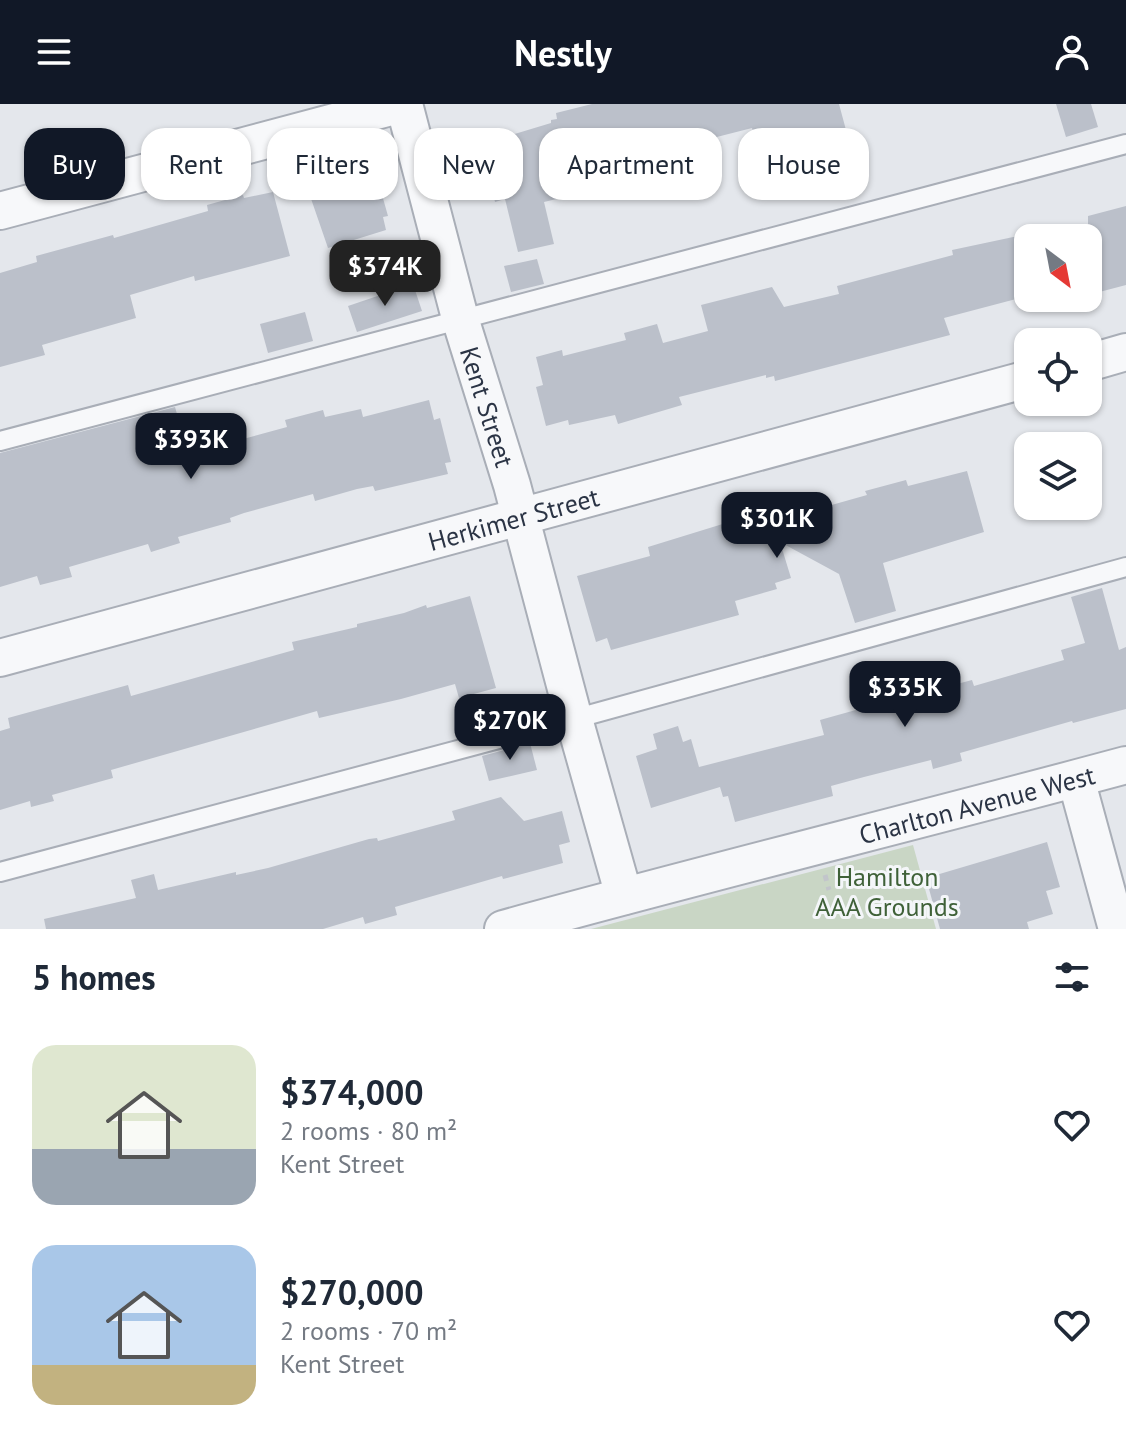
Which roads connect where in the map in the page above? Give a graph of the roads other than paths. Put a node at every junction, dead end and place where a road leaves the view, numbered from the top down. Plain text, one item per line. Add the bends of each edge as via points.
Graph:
1 (403, 104) edge
2 (1126, 144) edge
3 (0, 211) edge
4 (460, 318) junction
5 (1126, 352) edge
6 (1102, 359) edge
7 (1014, 383) edge
8 (0, 441) edge
9 (521, 518) junction
10 (1126, 567) edge
11 (0, 658) edge
12 (574, 719) junction
13 (1126, 765) edge
14 (1076, 779) junction
15 (0, 872) edge
16 (624, 896) junction
17 (503, 929) edge
18 (1117, 929) edge

1 - 3 street
1 - 4 street, Kent Street
2 - 4 lane
4 - 8 lane
4 - 9 street, Kent Street
5 - 6 street
7 - 9 street, Herkimer Street
9 - 11 street, Herkimer Street
9 - 12 street, Kent Street
10 - 12 lane
12 - 15 lane
12 - 16 street, Kent Street
13 - 14 street, Charlton Avenue West
14 - 16 street, Charlton Avenue West
14 - 18 street
16 - 17 street, Charlton Avenue West

